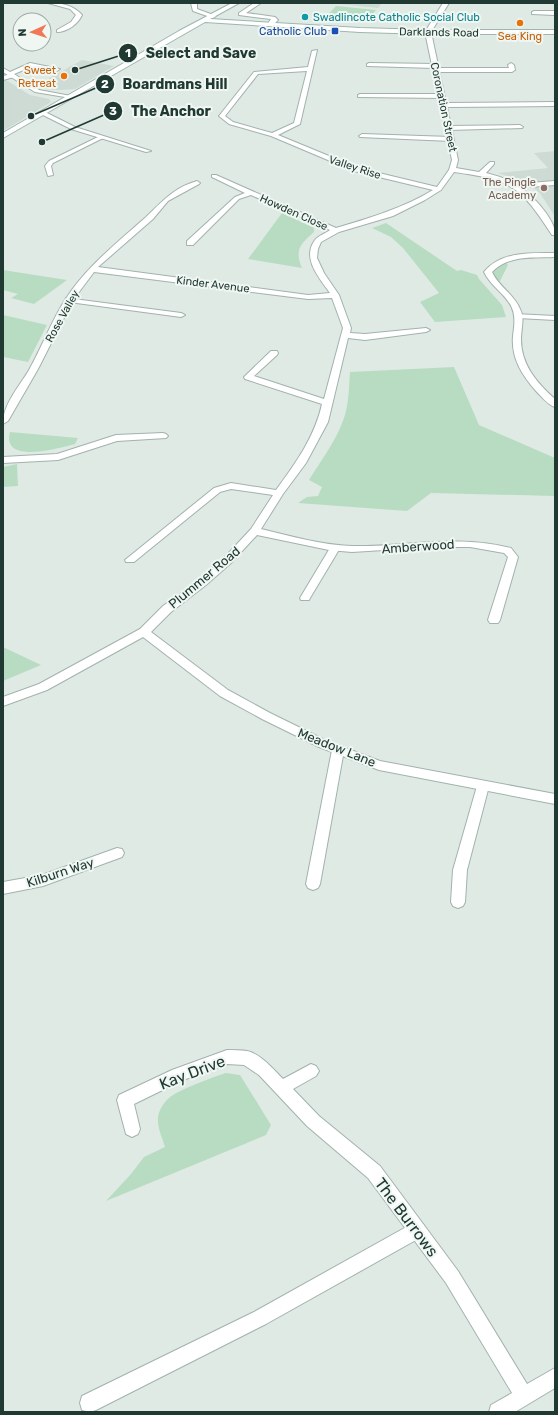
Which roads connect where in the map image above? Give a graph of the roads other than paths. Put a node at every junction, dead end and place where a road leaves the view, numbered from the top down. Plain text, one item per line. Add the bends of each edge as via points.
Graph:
1 (51, 3) edge
2 (194, 3) edge
3 (236, 3) edge
4 (258, 3) edge
5 (446, 3) edge
6 (534, 13) dead end
7 (555, 13) edge
8 (213, 16) junction
9 (204, 20) junction
10 (270, 25) junction
11 (73, 30) dead end
12 (428, 32) junction
13 (555, 32) edge
14 (315, 51) dead end
15 (369, 65) dead end
16 (511, 65) dead end
17 (436, 68) junction
18 (57, 69) dead end
19 (310, 69) junction
20 (3, 70) edge
21 (10, 75) junction
22 (3, 78) edge
23 (360, 96) dead end
24 (442, 96) junction
25 (69, 97) junction
26 (555, 104) edge
27 (443, 105) junction
28 (43, 113) junction
29 (520, 127) dead end
30 (449, 128) junction
31 (273, 134) junction
32 (3, 136) edge
33 (362, 136) dead end
34 (102, 137) junction
35 (451, 139) junction
36 (148, 151) dead end
37 (492, 163) dead end
38 (452, 170) junction
39 (481, 174) junction
40 (50, 175) dead end
41 (214, 176) dead end
42 (555, 183) edge
43 (197, 184) dead end
44 (516, 186) junction
45 (439, 189) junction
46 (251, 193) junction
47 (336, 230) junction
48 (555, 233) edge
49 (318, 241) joint
50 (190, 243) dead end
51 (555, 255) edge
52 (92, 269) junction
53 (334, 294) junction
54 (69, 300) junction
55 (181, 315) dead end
56 (518, 316) junction
57 (555, 318) edge
58 (426, 330) dead end
59 (345, 335) junction
60 (274, 353) dead end
61 (327, 403) junction
62 (555, 404) edge
63 (3, 420) edge
64 (163, 436) dead end
65 (3, 460) edge
66 (279, 493) junction
67 (255, 531) junction
68 (335, 548) junction
69 (130, 560) dead end
70 (305, 598) dead end
71 (494, 620) dead end
72 (144, 632) junction
73 (3, 702) edge
74 (338, 750) junction
75 (483, 786) junction
76 (555, 799) edge
77 (117, 853) dead end
78 (313, 884) dead end
79 (3, 888) edge
80 (458, 902) dead end
81 (311, 1071) dead end
82 (281, 1088) junction
83 (132, 1129) dead end
84 (417, 1230) junction
85 (555, 1377) edge
86 (524, 1396) junction
87 (89, 1402) dead end
88 (498, 1412) edge

1 - 11 street via 68,6 77,12 77,20 61,30
2 - 8 street via 195,10
3 - 8 street
4 - 10 street via 241,14 273,18 275,20
5 - 12 street
6 - 7 street
8 - 9 street
9 - 10 street, Darklands Road
9 - 25 street
10 - 12 street, Darklands Road
12 - 13 street, Darklands Road
12 - 17 street, Coronation Street
14 - 19 street
15 - 17 street
16 - 17 street via 512,70
17 - 24 street, Coronation Street
18 - 21 street via 30,65
19 - 31 street via 297,124
19 - 31 street, Valley Rise via 256,73 222,116 231,123
20 - 21 street
21 - 22 street
21 - 25 street via 37,91
23 - 24 street
24 - 27 street, Coronation Street
25 - 28 street
26 - 27 street
27 - 30 street, Coronation Street
28 - 32 street
28 - 34 street via 73,128
29 - 30 street
30 - 35 street, Coronation Street
31 - 45 street, Valley Rise via 356,170
33 - 35 street
34 - 36 street
34 - 40 street via 51,162 48,166
35 - 38 street, Coronation Street via 455,160
37 - 39 street
38 - 39 street
38 - 45 street, Coronation Street
39 - 44 street
41 - 46 street, Howden Close
42 - 44 street
43 - 52 street, Rose Valley via 166,200
44 - 48 street via 528,196
45 - 47 street, Coronation Street via 403,209
46 - 47 street, Howden Close
46 - 50 street, Howden Close via 237,198
47 - 49 street, Coronation Street
49 - 53 street, Plummer Road via 313,258
51 - 56 street via 507,260 492,267 488,272 490,279 513,300
52 - 53 street, Kinder Avenue via 308,297
52 - 54 street, Rose Valley
53 - 59 street, Plummer Road via 347,328
54 - 55 street
54 - 63 street, Rose Valley via 34,369
56 - 57 street
56 - 62 street via 516,346 520,361 529,377
58 - 59 street via 365,337
59 - 61 street, Plummer Road
60 - 61 street via 248,377
61 - 66 street, Plummer Road via 323,422 316,437
64 - 65 street via 116,438 58,457
66 - 67 street, Plummer Road
66 - 69 street via 230,486 217,490
67 - 68 street, Amberwood
67 - 72 street, Plummer Road via 227,561 167,609
68 - 70 street
68 - 71 street, Amberwood via 374,549 451,543 507,550 513,557
72 - 73 street, Plummer Road via 43,687
72 - 74 street, Meadow Lane via 224,693
74 - 75 street, Meadow Lane via 378,765
74 - 78 street
75 - 76 street, Meadow Lane
75 - 80 street via 460,870
77 - 79 street, Kilburn Way via 43,880
81 - 82 street
82 - 83 street, Kay Drive via 248,1058 226,1057 178,1075 125,1100
82 - 84 street, The Burrows via 314,1121 374,1172
84 - 86 street, The Burrows via 452,1278
84 - 87 street via 260,1318
85 - 86 street
86 - 88 street

